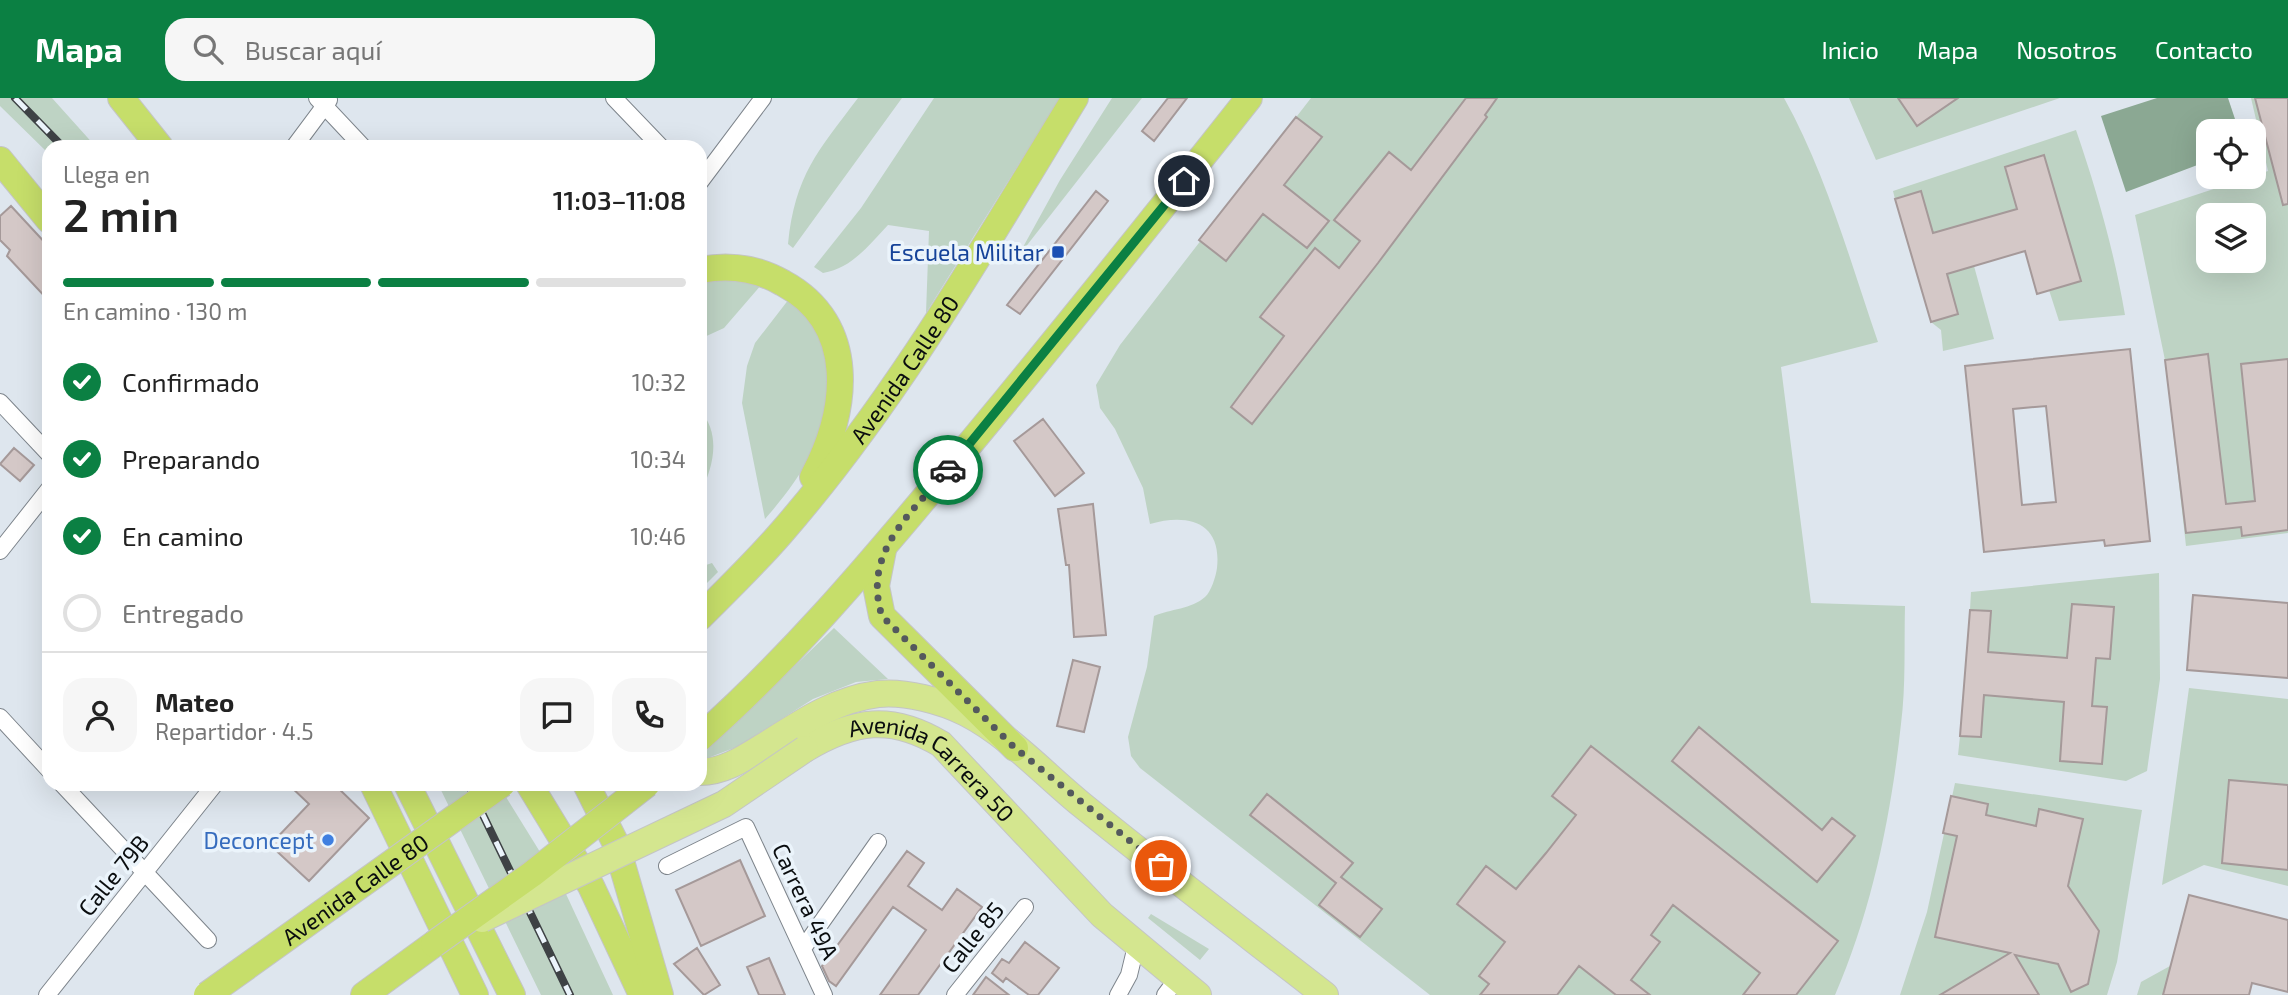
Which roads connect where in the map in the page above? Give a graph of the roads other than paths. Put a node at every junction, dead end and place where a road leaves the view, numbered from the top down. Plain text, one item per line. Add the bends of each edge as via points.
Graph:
1 (121, 98) edge
2 (614, 98) edge
3 (762, 98) edge
4 (1075, 98) edge
5 (1249, 98) edge
6 (324, 101) edge
7 (154, 140) edge
8 (299, 140) edge
9 (357, 140) edge
10 (654, 140) edge
11 (0, 160) edge
12 (707, 173) edge
13 (42, 211) edge
14 (707, 269) edge
15 (0, 402) edge
16 (42, 447) edge
17 (42, 498) edge
18 (781, 533) junction
19 (884, 549) junction
20 (0, 551) edge
21 (707, 610) edge
22 (0, 717) edge
23 (707, 732) edge
24 (1015, 748) junction
25 (42, 762) edge
26 (707, 771) edge
27 (68, 791) edge
28 (209, 791) edge
29 (366, 791) edge
30 (376, 791) edge
31 (410, 791) edge
32 (492, 791) edge
33 (533, 791) edge
34 (589, 791) edge
35 (638, 791) edge
36 (389, 817) junction
37 (878, 842) dead end
38 (667, 866) dead end
39 (144, 873) junction
40 (1025, 906) dead end
41 (208, 940) dead end
42 (434, 944) junction
43 (1136, 946) junction
44 (803, 947) junction
45 (1171, 987) edge
46 (47, 995) edge
47 (207, 995) edge
48 (364, 995) edge
49 (475, 995) edge
50 (512, 995) edge
51 (642, 995) edge
52 (660, 995) edge
53 (824, 995) edge
54 (955, 995) edge
55 (1118, 995) edge
56 (1198, 995) edge
57 (1325, 995) edge

1 - 7 highway
2 - 10 street
3 - 12 street
4 - 18 highway, Avenida Calle 80 via 932,329 841,458
5 - 19 highway
6 - 8 street
6 - 9 street
11 - 13 highway
14 - 18 highway via 760,271 809,300 835,347 841,382 834,433
15 - 16 street
17 - 20 street
18 - 21 highway, Avenida Calle 80
19 - 23 highway via 816,625
19 - 24 highway via 876,586 882,616
22 - 25 street
24 - 26 main road, Avenida Carrera 50 via 952,707 905,695 878,694 836,704 742,760
24 - 57 main road, Avenida Carrera 50
27 - 39 street
28 - 39 street, Calle 79B
29 - 36 street
30 - 36 highway
31 - 50 highway
32 - 47 highway, Avenida Calle 80, bridge
33 - 51 highway via 592,886
34 - 52 highway via 615,844
35 - 42 highway, bridge
36 - 49 highway
37 - 44 street
38 - 44 street, Carrera 49A via 746,827
39 - 41 street
39 - 46 street, Calle 79B
40 - 54 street, Calle 85
42 - 43 main road, Avenida Carrera 50, bridge via 544,887 724,804 835,733 873,723 922,733 941,744
42 - 48 highway
43 - 45 main road, Avenida Carrera 50
43 - 55 street
44 - 53 street, Carrera 49A
45 - 56 main road, Avenida Carrera 50

